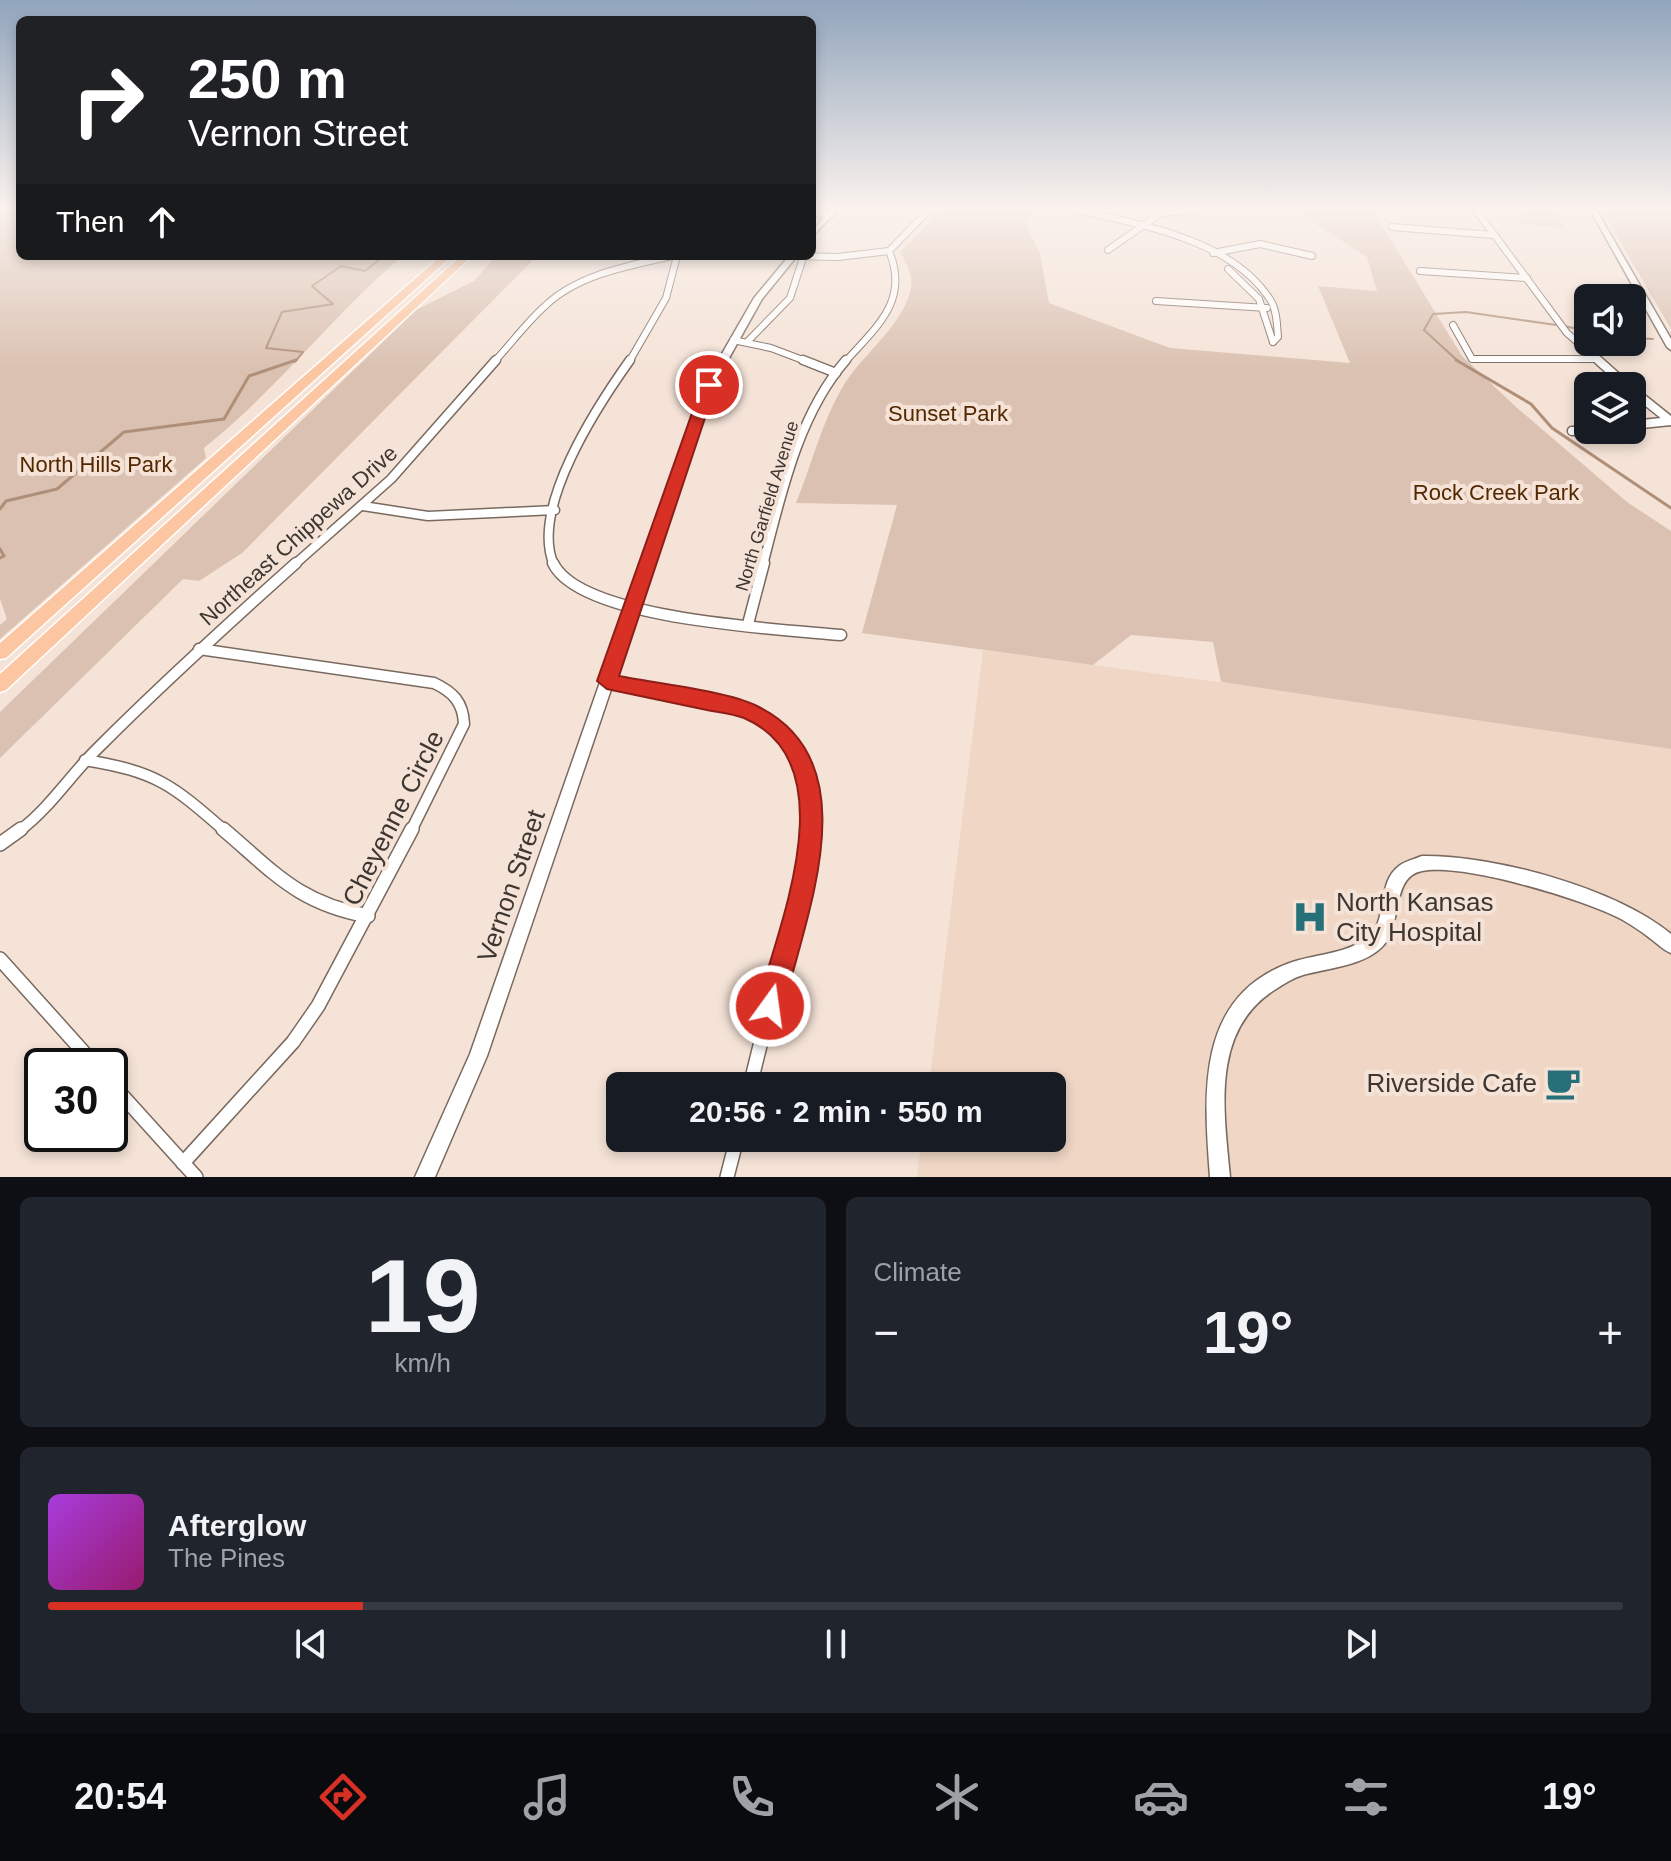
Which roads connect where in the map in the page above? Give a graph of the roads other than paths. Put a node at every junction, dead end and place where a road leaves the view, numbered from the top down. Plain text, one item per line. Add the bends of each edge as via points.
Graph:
1 (441, 261) edge
2 (462, 261) edge
3 (653, 261) edge
4 (674, 261) edge
5 (793, 261) edge
6 (796, 261) edge
7 (895, 261) edge
8 (1218, 261) edge
9 (1222, 261) edge
10 (1514, 261) edge
11 (1622, 261) edge
12 (1420, 271) dead end
13 (1527, 278) junction
14 (1156, 301) dead end
15 (1262, 307) junction
16 (1274, 308) junction
17 (1453, 325) dead end
18 (733, 340) junction
19 (748, 341) junction
20 (1671, 347) edge
21 (1596, 359) junction
22 (1611, 372) edge
23 (836, 373) junction
24 (1646, 401) edge
25 (1671, 421) edge
26 (1646, 424) edge
27 (363, 506) junction
28 (555, 510) junction
29 (633, 606) junction
30 (748, 624) junction
31 (841, 635) dead end
32 (199, 649) junction
33 (0, 653) edge
34 (607, 681) junction
35 (0, 685) edge
36 (85, 760) junction
37 (0, 844) edge
38 (368, 916) junction
39 (1671, 945) edge
40 (0, 959) edge
41 (80, 1048) edge
42 (754, 1072) edge
43 (128, 1102) edge
44 (733, 1152) edge
45 (183, 1163) junction
46 (196, 1177) edge
47 (425, 1177) edge
48 (727, 1177) edge
49 (1220, 1177) edge

1 - 33 highway
2 - 35 highway
3 - 27 street, Northeast Chippewa Drive via 579,283 546,304
4 - 28 street via 670,294 584,429
5 - 18 main road, Vernon Street via 758,298
6 - 19 street via 790,298
7 - 23 street, North Garfield Avenue via 893,305
8 - 15 street via 1243,280
9 - 16 street via 1247,274
10 - 13 street
11 - 20 main road
12 - 13 street
13 - 21 street via 1567,333
14 - 15 street
15 - 16 street
15 - 16 street via 1273,342 1278,337
17 - 21 street via 1472,359
18 - 19 street
18 - 29 main road, Vernon Street via 709,385
19 - 23 street
21 - 22 street
23 - 30 street, North Garfield Avenue via 794,456
24 - 25 street
25 - 26 street
27 - 28 street via 428,516
27 - 32 street, Northeast Chippewa Drive
28 - 29 street via 549,551 559,576 589,595
29 - 30 street
29 - 34 main road, Vernon Street
30 - 31 street
32 - 36 street, Northeast Chippewa Drive
32 - 38 street, Cheyenne Circle via 434,683 456,696 464,712 462,731
34 - 42 street via 748,711 789,739 805,767 812,842
34 - 47 main road, Vernon Street via 478,1056
36 - 37 street, Northeast Chippewa Drive via 35,819
36 - 38 street via 128,767 169,783 298,893 331,909
38 - 45 street, Cheyenne Circle via 293,1042
39 - 49 main road via 1620,911 1543,884 1451,861 1413,865 1396,881 1389,924 1367,948 1287,972 1237,1011 1219,1049 1216,1072
40 - 41 street
43 - 45 street
44 - 48 street
45 - 46 street

